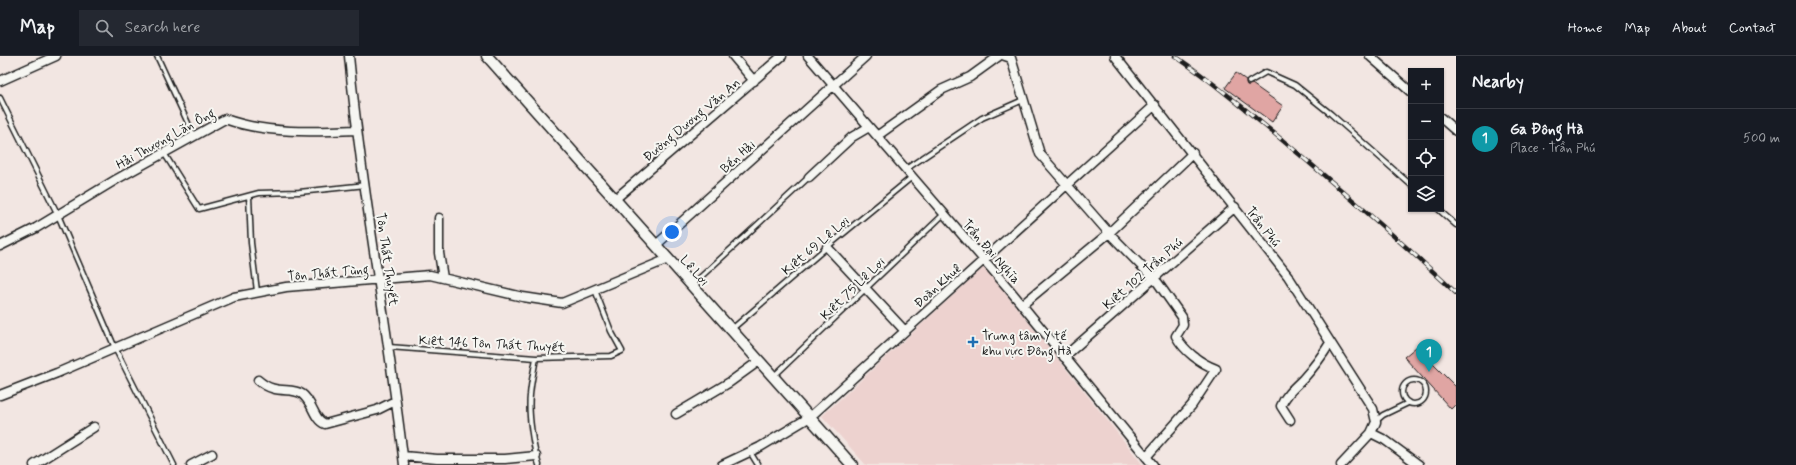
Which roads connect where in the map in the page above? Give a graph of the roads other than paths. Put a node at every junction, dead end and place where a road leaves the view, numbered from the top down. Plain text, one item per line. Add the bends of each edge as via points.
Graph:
1 (56, 56) edge
2 (157, 56) edge
3 (349, 56) edge
4 (487, 56) edge
5 (733, 56) edge
6 (782, 56) edge
7 (808, 56) edge
8 (866, 56) edge
9 (999, 56) edge
10 (1005, 56) edge
11 (1116, 56) edge
12 (1370, 56) edge
13 (0, 81) edge
14 (754, 81) junction
15 (1249, 82) dead end
16 (833, 86) junction
17 (1408, 89) edge
18 (0, 98) edge
19 (1023, 100) junction
20 (1155, 105) junction
21 (1444, 121) edge
22 (869, 127) junction
23 (358, 130) junction
24 (1456, 131) edge
25 (194, 136) junction
26 (877, 136) junction
27 (164, 153) junction
28 (1193, 153) junction
29 (906, 169) junction
30 (809, 177) joint
31 (912, 177) junction
32 (1408, 182) edge
33 (366, 185) junction
34 (1066, 186) junction
35 (249, 196) junction
36 (614, 200) junction
37 (1235, 207) junction
38 (1441, 212) edge
39 (944, 214) junction
40 (58, 215) junction
41 (439, 218) dead end
42 (1456, 225) edge
43 (1109, 233) junction
44 (656, 245) junction
45 (0, 246) edge
46 (827, 247) junction
47 (668, 259) junction
48 (983, 259) junction
49 (443, 278) junction
50 (1154, 278) junction
51 (379, 280) junction
52 (692, 285) junction
53 (865, 289) junction
54 (595, 290) junction
55 (257, 291) junction
56 (1022, 304) junction
57 (731, 329) junction
58 (905, 331) junction
59 (1330, 343) junction
60 (389, 347) junction
61 (115, 348) junction
62 (1064, 357) junction
63 (536, 358) junction
64 (759, 361) junction
65 (773, 376) junction
66 (258, 380) dead end
67 (0, 396) edge
68 (395, 400) junction
69 (1408, 403) junction
70 (676, 414) dead end
71 (810, 417) junction
72 (1290, 420) dead end
73 (1376, 422) junction
74 (94, 428) dead end
75 (1371, 434) junction
76 (750, 452) junction
77 (212, 454) dead end
78 (402, 456) junction
79 (536, 456) junction
80 (1146, 457) junction
81 (459, 462) edge
82 (727, 464) edge
83 (34, 465) edge
84 (174, 465) edge
85 (191, 465) edge
86 (404, 465) edge
87 (540, 465) edge
88 (758, 465) edge
89 (852, 465) edge
90 (1153, 465) edge
91 (1341, 465) edge
92 (1419, 465) edge

1 - 13 street
2 - 25 lane
3 - 23 street, Tôn Thất Thuyết
4 - 36 street, Lê Lợi
5 - 14 street
6 - 14 street, Đường Dương Văn An
7 - 16 street, Trần Đại Nghĩa
8 - 16 street, Bến Hải
9 - 26 street via 970,77 941,90
10 - 19 street via 1011,58
11 - 20 street, Trần Phú
12 - 17 street
14 - 36 street, Đường Dương Văn An
15 - 32 lane via 1266,72 1295,85
16 - 22 street, Trần Đại Nghĩa
16 - 44 street, Bến Hải
18 - 40 lane
19 - 29 lane via 982,118
19 - 34 street via 1040,154
20 - 28 street, Trần Phú
20 - 34 street, Đoàn Khuê
21 - 24 street
22 - 26 street, Trần Đại Nghĩa
22 - 30 street via 846,142
23 - 25 street, Hải Thượng Lãn Ông via 280,130 254,127 225,119
23 - 33 street, Tôn Thất Thuyết
25 - 27 street, Hải Thượng Lãn Ông
26 - 29 street, Trần Đại Nghĩa
27 - 35 lane via 199,209
27 - 40 street, Hải Thượng Lãn Ông
28 - 37 street, Trần Phú
28 - 43 street
29 - 31 street, Trần Đại Nghĩa
30 - 52 lane
31 - 39 street, Trần Đại Nghĩa
31 - 46 lane, Kiệt 69 Lê Lợi
33 - 35 lane via 259,193
33 - 51 street, Tôn Thất Thuyết
34 - 43 street
34 - 48 street, Đoàn Khuê
35 - 55 lane
36 - 44 street, Lê Lợi
37 - 50 street, Kiệt 102 Trần Phú
37 - 59 street, Trần Phú via 1288,276
38 - 42 lane
39 - 48 street, Trần Đại Nghĩa
39 - 53 lane, Kiệt 75 Lê Lợi
40 - 45 street, Hải Thượng Lãn Ông
40 - 61 lane
41 - 49 street via 439,253
43 - 50 street
43 - 56 street
44 - 47 street, Lê Lợi
46 - 53 street
46 - 57 lane, Kiệt 69 Lê Lợi
47 - 52 street, Lê Lợi
47 - 54 street, Tôn Thất Tùng
48 - 56 street, Trần Đại Nghĩa
48 - 58 street, Đoàn Khuê
49 - 51 street, Tôn Thất Tùng via 430,275
49 - 54 street, Tôn Thất Tùng via 523,297 562,303
50 - 62 street, Kiệt 102 Trần Phú
50 - 80 street via 1182,317 1183,325 1176,336 1178,341 1203,364 1216,369 1192,405
51 - 55 street, Tôn Thất Tùng
51 - 60 street, Tôn Thất Thuyết
52 - 57 street, Lê Lợi
53 - 58 street
53 - 65 lane, Kiệt 75 Lê Lợi
54 - 63 lane, Kiệt 146 Tôn Thất Thuyết via 622,351 611,356
55 - 61 street, Tôn Thất Tùng via 234,297
56 - 62 street, Trần Đại Nghĩa
57 - 64 street, Lê Lợi
58 - 71 street, Đoàn Khuê
59 - 72 street via 1304,378 1285,397 1281,406
59 - 73 street, Trần Phú via 1373,409
60 - 63 lane, Kiệt 146 Tôn Thất Thuyết
60 - 68 street, Tôn Thất Thuyết
61 - 67 street, Tôn Thất Tùng
61 - 84 lane
62 - 80 street, Trần Đại Nghĩa
63 - 79 lane via 530,396
64 - 65 street, Lê Lợi
64 - 70 street via 730,382
65 - 71 street, Lê Lợi
66 - 68 street via 268,388 302,394 320,421 325,424 377,410
68 - 78 street, Tôn Thất Thuyết
69 - 69 lane via 1419,404 1425,399 1424,384 1417,380 1409,381 1403,386 1401,393
69 - 73 lane via 1383,415
71 - 76 street, Đoàn Khuê
71 - 89 street, Lê Lợi
73 - 75 street
74 - 83 street
75 - 91 street
75 - 92 street via 1385,440
76 - 82 street, Đoàn Khuê
76 - 88 lane
77 - 85 street
78 - 81 street
78 - 86 street, Tôn Thất Thuyết
79 - 81 street
79 - 87 lane
80 - 90 street, Trần Đại Nghĩa

